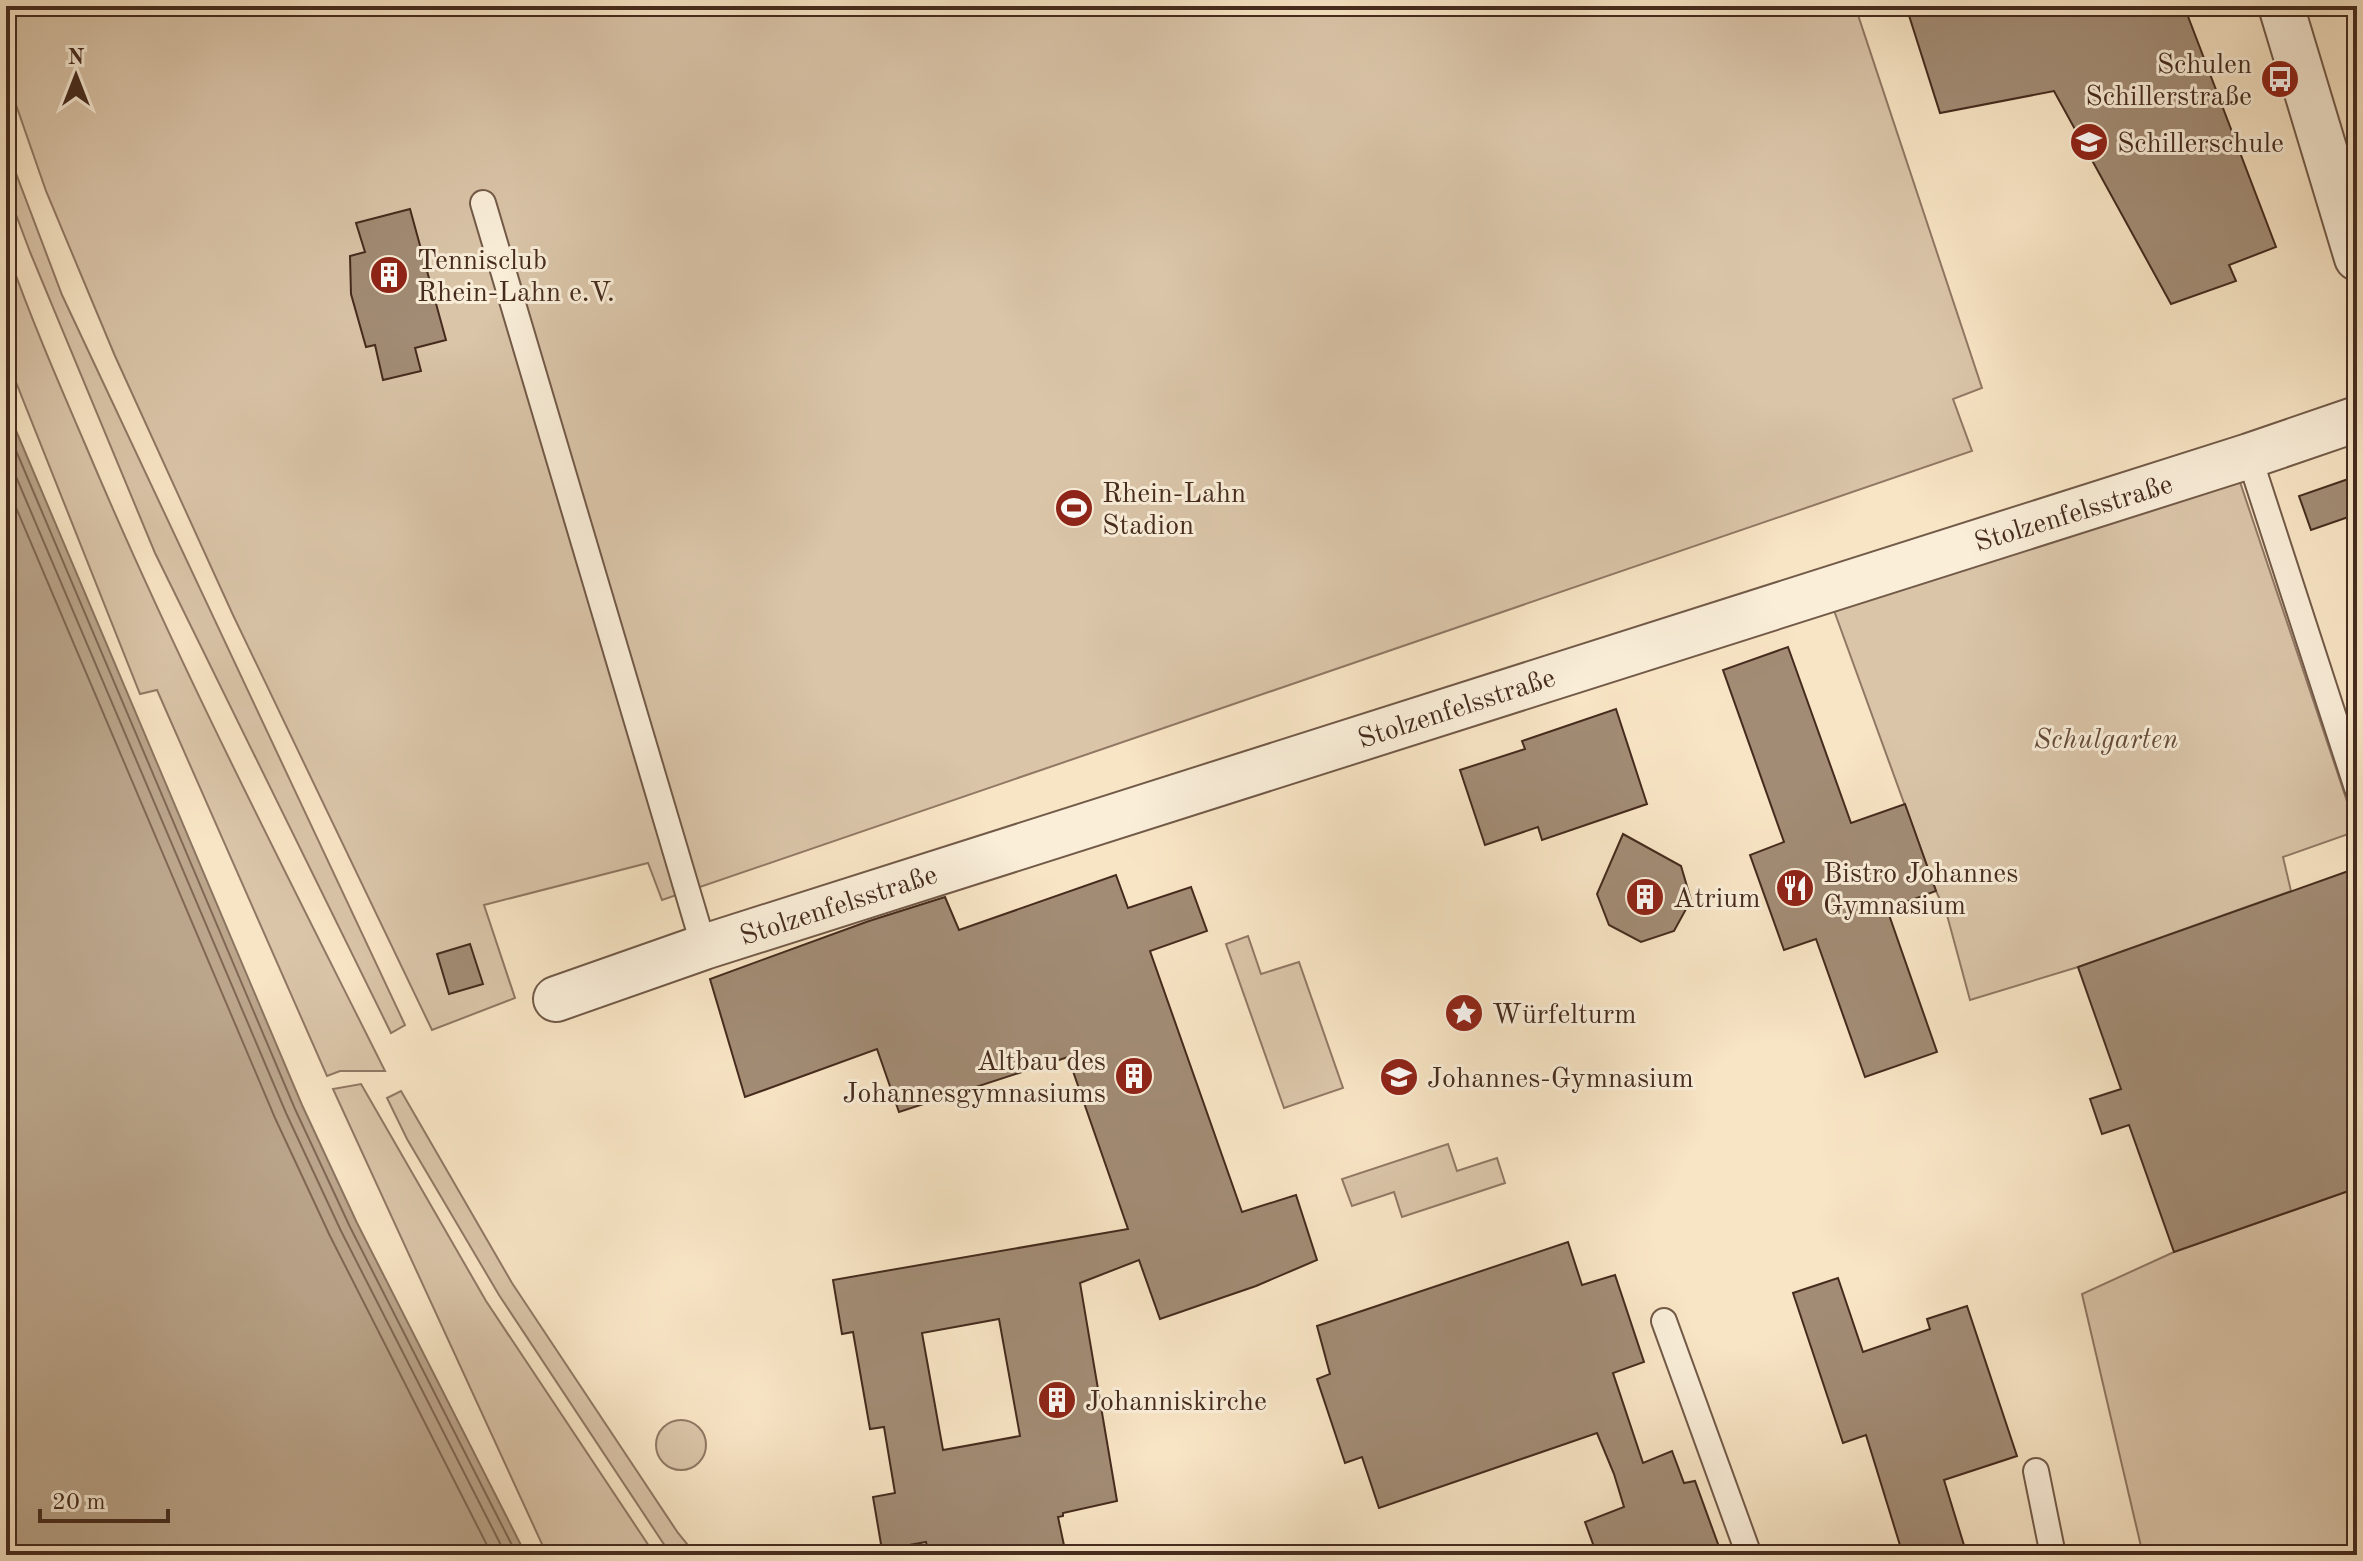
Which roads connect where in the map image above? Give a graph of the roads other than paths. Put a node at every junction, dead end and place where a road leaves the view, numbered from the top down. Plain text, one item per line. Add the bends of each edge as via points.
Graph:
1 (2281, 6) edge
2 (483, 203) dead end
3 (2357, 258) edge
4 (2357, 419) edge
5 (2249, 456) junction
6 (2357, 788) edge
7 (704, 947) junction
8 (556, 999) dead end
9 (1664, 1321) dead end
10 (2036, 1471) dead end
11 (1749, 1555) edge
12 (2053, 1555) edge

1 - 3 street
2 - 7 lane
4 - 5 street, Stolzenfelsstraße
5 - 6 lane
5 - 7 street, Stolzenfelsstraße
7 - 8 street, Stolzenfelsstraße
9 - 11 lane
10 - 12 lane

